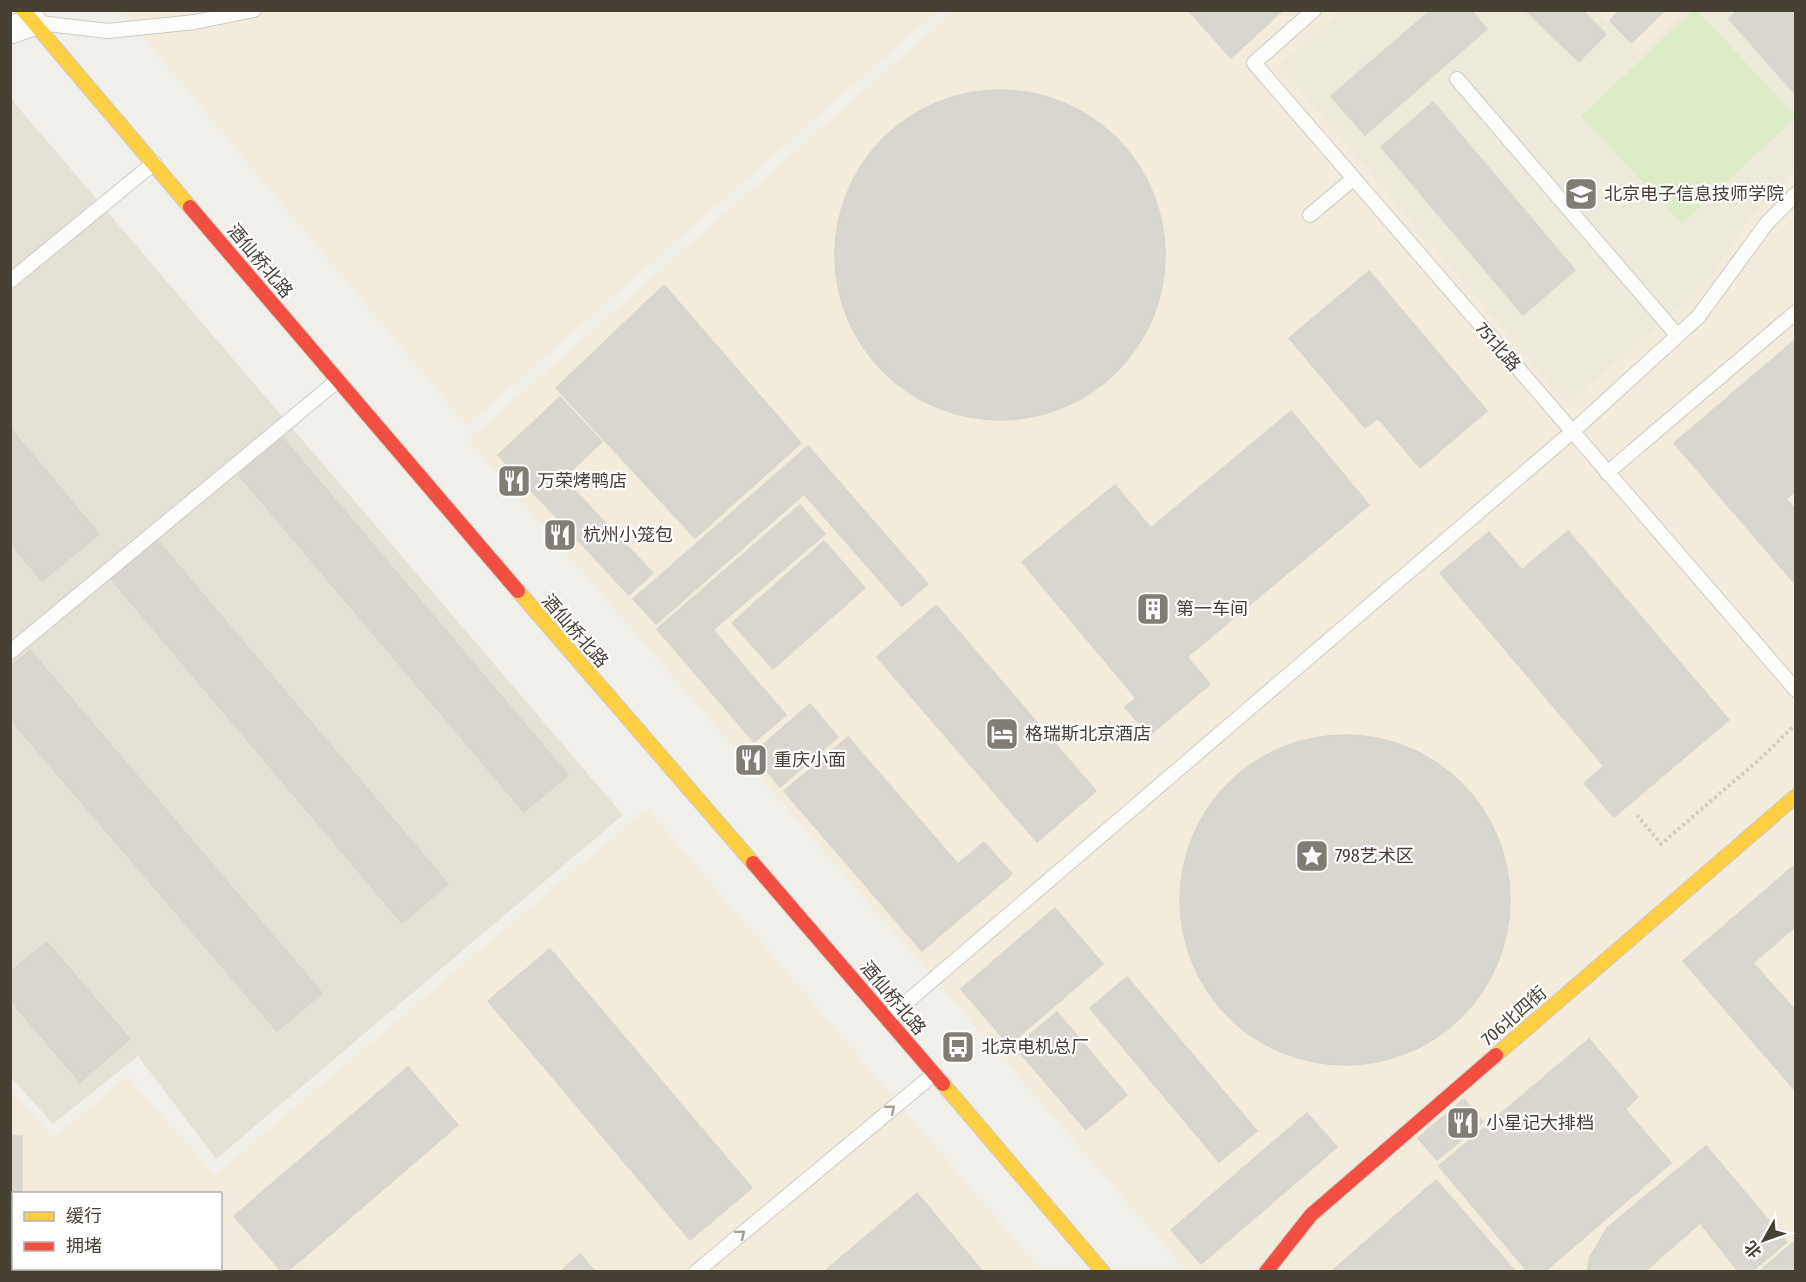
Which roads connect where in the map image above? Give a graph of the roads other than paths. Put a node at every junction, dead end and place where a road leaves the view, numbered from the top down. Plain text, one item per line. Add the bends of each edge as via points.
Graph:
1 (254, 10) edge
2 (1314, 10) edge
3 (22, 21) edge
4 (1457, 79) dead end
5 (154, 163) junction
6 (1353, 179) junction
7 (1796, 194) edge
8 (1310, 215) dead end
9 (10, 281) edge
10 (1796, 312) edge
11 (1677, 335) junction
12 (337, 381) junction
13 (1572, 432) junction
14 (1607, 473) junction
15 (10, 652) edge
16 (1796, 690) edge
17 (1796, 796) edge
18 (887, 1019) junction
19 (934, 1074) junction
20 (696, 1272) edge
21 (1103, 1272) edge
22 (1266, 1272) edge

1 - 3 lane via 195,22 108,31
2 - 6 lane, 751北路 via 1254,63
3 - 5 street, 酒仙桥北路
4 - 11 lane
5 - 9 lane
5 - 12 street, 酒仙桥北路
6 - 8 lane
6 - 13 lane, 751北路
7 - 11 lane via 1767,223 1698,317
10 - 14 lane
11 - 13 lane
12 - 15 lane
12 - 18 street, 酒仙桥北路
13 - 14 lane, 751北路
13 - 18 lane
14 - 16 lane, 751北路
17 - 22 street, 706北四街 via 1311,1215
18 - 19 street, 酒仙桥北路
20 -> 19 lane
19 - 21 street, 酒仙桥北路

